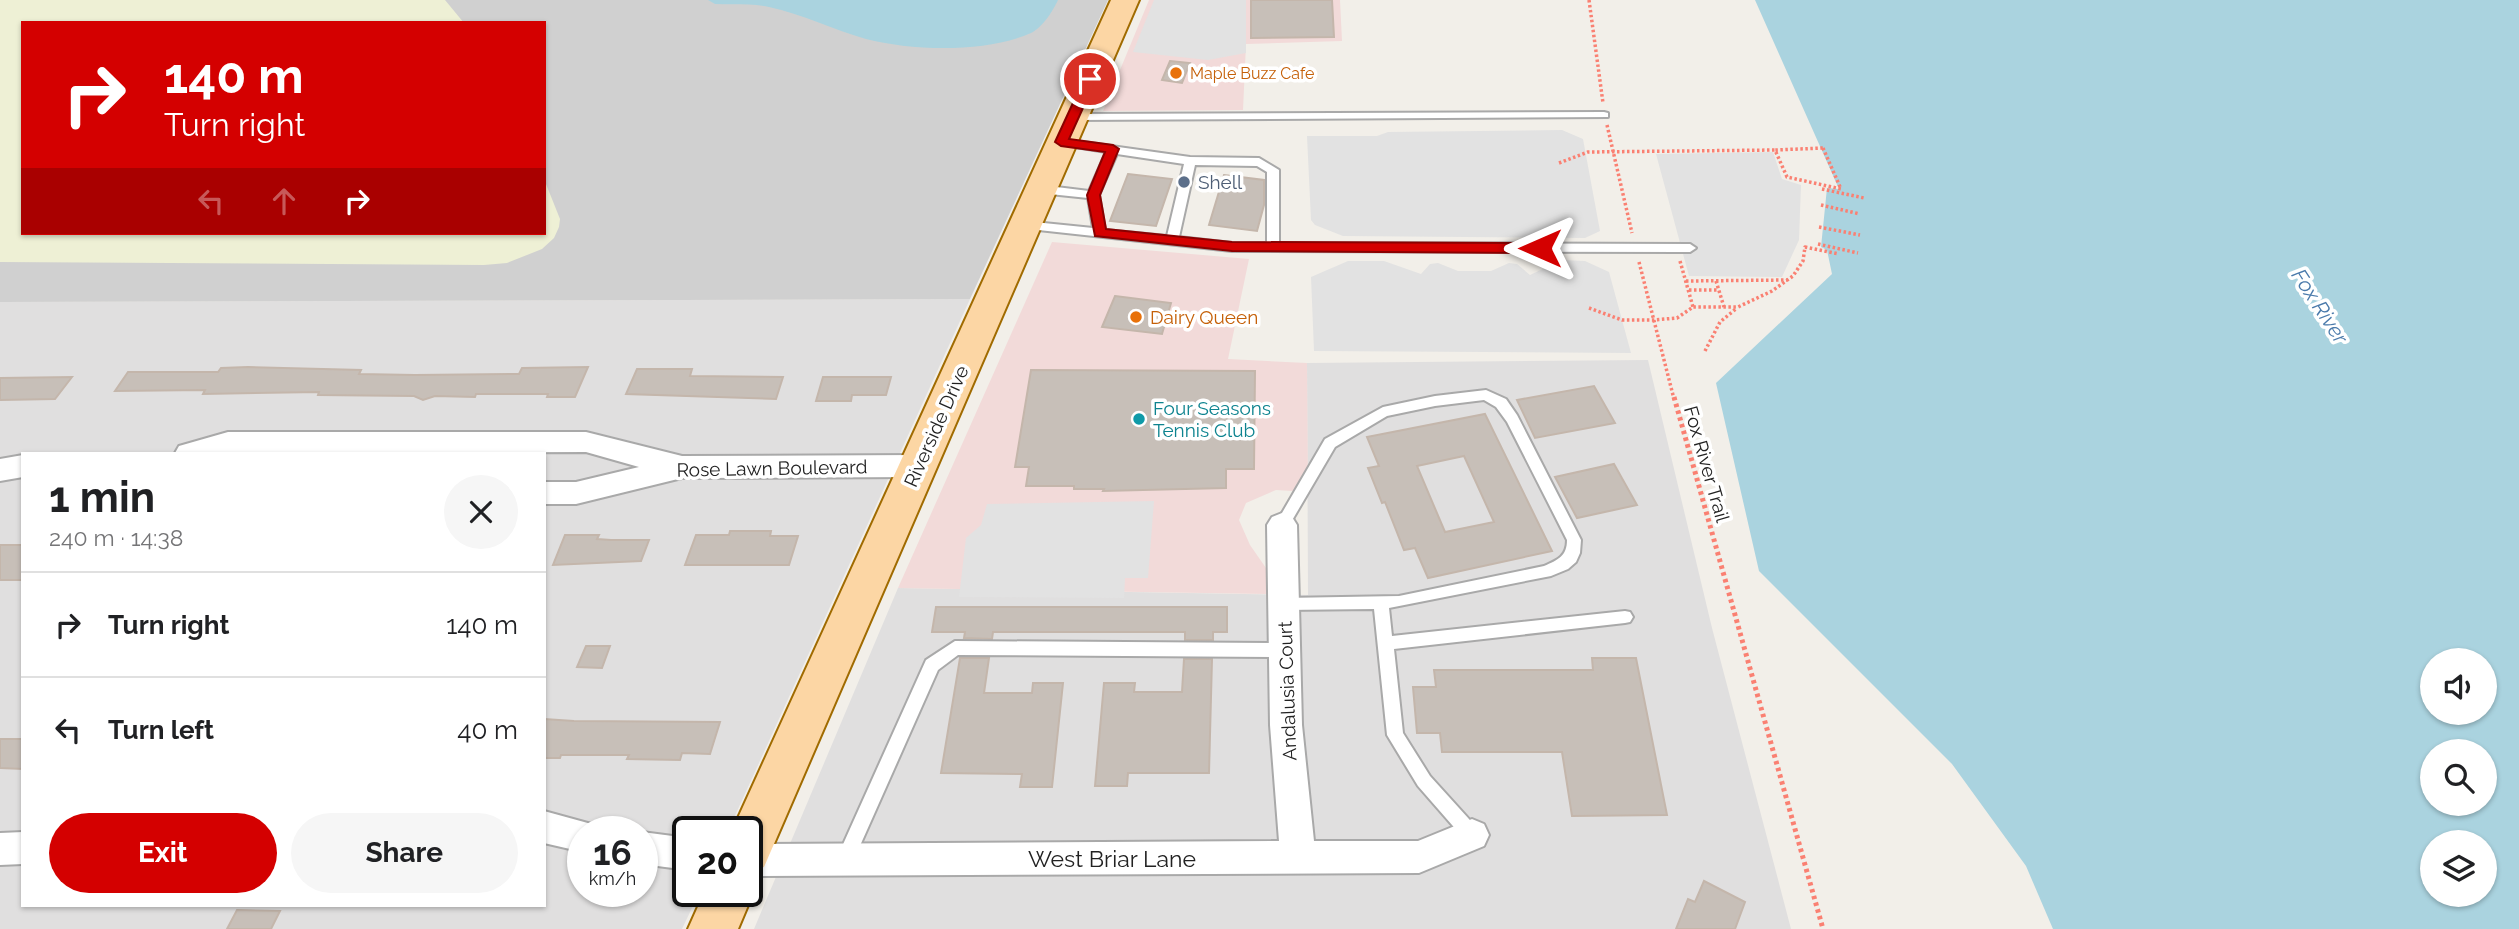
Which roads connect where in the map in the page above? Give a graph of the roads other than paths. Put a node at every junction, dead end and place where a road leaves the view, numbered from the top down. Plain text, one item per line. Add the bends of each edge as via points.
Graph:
1 (1125, 0) edge
2 (1604, 115) road end
3 (1067, 130) junction
4 (1113, 149) junction
5 (1190, 161) junction
6 (1040, 189) junction
7 (1093, 195) junction
8 (1024, 225) junction
9 (1100, 233) junction
10 (1172, 240) junction
11 (1273, 247) junction
12 (1690, 248) dead end
13 (193, 452) edge
14 (919, 466) junction
15 (682, 467) junction
16 (546, 493) edge
17 (1282, 525) joint
18 (1381, 602) junction
19 (1284, 604) junction
20 (1625, 617) dead end
21 (1384, 643) junction
22 (1285, 650) junction
23 (763, 816) edge
24 (546, 827) edge
25 (567, 832) edge
26 (1472, 835) joint
27 (21, 848) edge
28 (0, 849) edge
29 (1297, 857) junction
30 (763, 860) edge
31 (845, 860) junction
32 (723, 907) edge
33 (713, 929) edge

1 - 3 main road, Riverside Drive
2 - 3 lane
3 - 4 lane
3 - 6 main road, Riverside Drive
4 - 5 lane
4 - 7 lane
5 - 10 lane
5 - 11 lane via 1259,162 1273,170
6 - 7 lane
6 - 8 main road, Riverside Drive
7 - 9 lane
8 - 9 lane
8 - 14 main road, Riverside Drive
9 - 10 lane
10 - 11 lane
11 - 12 lane
13 - 15 street via 228,442 586,442
14 - 15 street, Rose Lawn Boulevard
14 - 23 main road, Riverside Drive
15 - 16 street, Rose Lawn Boulevard via 576,494
17 - 18 lane via 1329,443 1359,424 1383,412 1435,401 1486,395 1502,402 1574,540 1575,551 1568,563 1546,572
17 - 19 street, Andalusia Court
18 - 19 lane
18 - 21 lane
19 - 22 street, Andalusia Court
20 - 21 lane
21 - 26 lane via 1395,735 1424,781
22 - 29 street, Andalusia Court
22 - 31 lane via 954,648 932,665
24 - 25 street
26 - 29 street, West Briar Lane via 1419,857
27 - 28 street
29 - 31 street, West Briar Lane
30 - 31 street, West Briar Lane
32 - 33 main road

